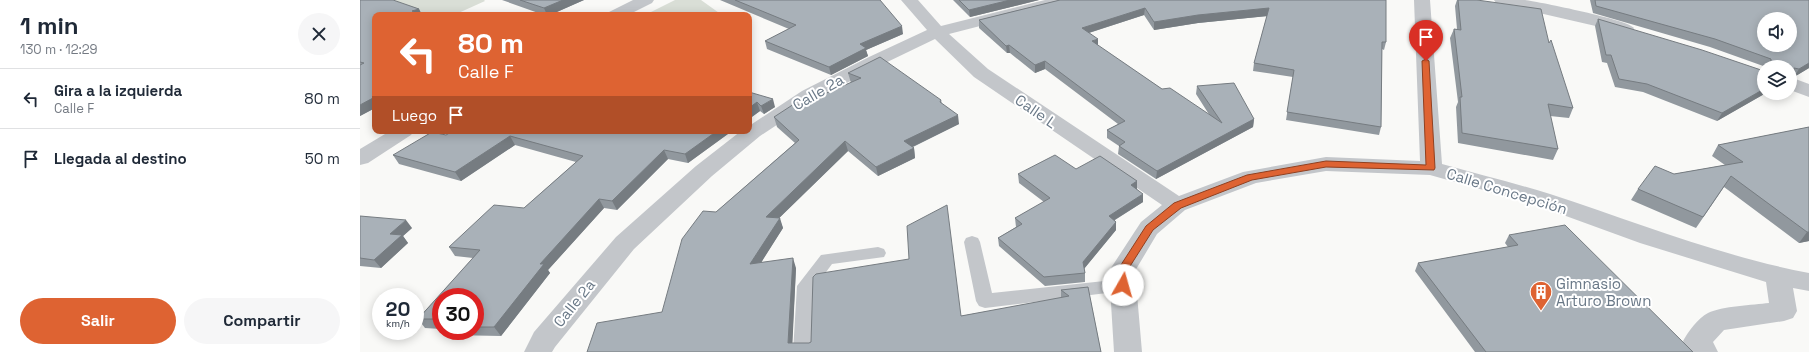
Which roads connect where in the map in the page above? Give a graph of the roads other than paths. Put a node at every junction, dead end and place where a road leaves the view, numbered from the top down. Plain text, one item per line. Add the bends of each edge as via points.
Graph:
1 (646, 0) edge
2 (908, 0) edge
3 (1064, 0) edge
4 (1422, 0) edge
5 (1502, 0) edge
6 (621, 12) edge
7 (937, 32) junction
8 (1643, 34) edge
9 (1797, 86) edge
10 (1809, 91) edge
11 (399, 134) edge
12 (751, 134) edge
13 (752, 134) edge
14 (360, 158) edge
15 (1431, 168) junction
16 (1177, 205) junction
17 (972, 242) dead end
18 (878, 253) dead end
19 (1778, 276) junction
20 (1809, 282) edge
21 (1123, 285) junction
22 (538, 352) edge
23 (803, 352) edge
24 (1128, 352) edge
25 (1704, 352) edge

1 - 6 street
2 - 7 street, Calle L
3 - 7 street, Calle 2a
4 - 15 street
5 - 8 street via 1605,22
7 - 13 street, Calle 2a via 809,95
7 - 16 street, Calle L via 981,73
9 - 10 street
11 - 14 street
12 - 22 street, Calle 2a via 704,171 625,243 549,334
15 - 16 street, Calle Concepción via 1326,164 1251,177
15 - 19 street, Calle Concepción via 1541,200 1649,237
16 - 21 street, Calle Concepción via 1149,228 1122,271
17 - 21 lane via 985,301
18 - 23 lane via 827,259 806,286
19 - 20 street, Calle Concepción
19 - 25 street via 1784,311 1716,321 1697,341
21 - 24 street, Calle Concepción

